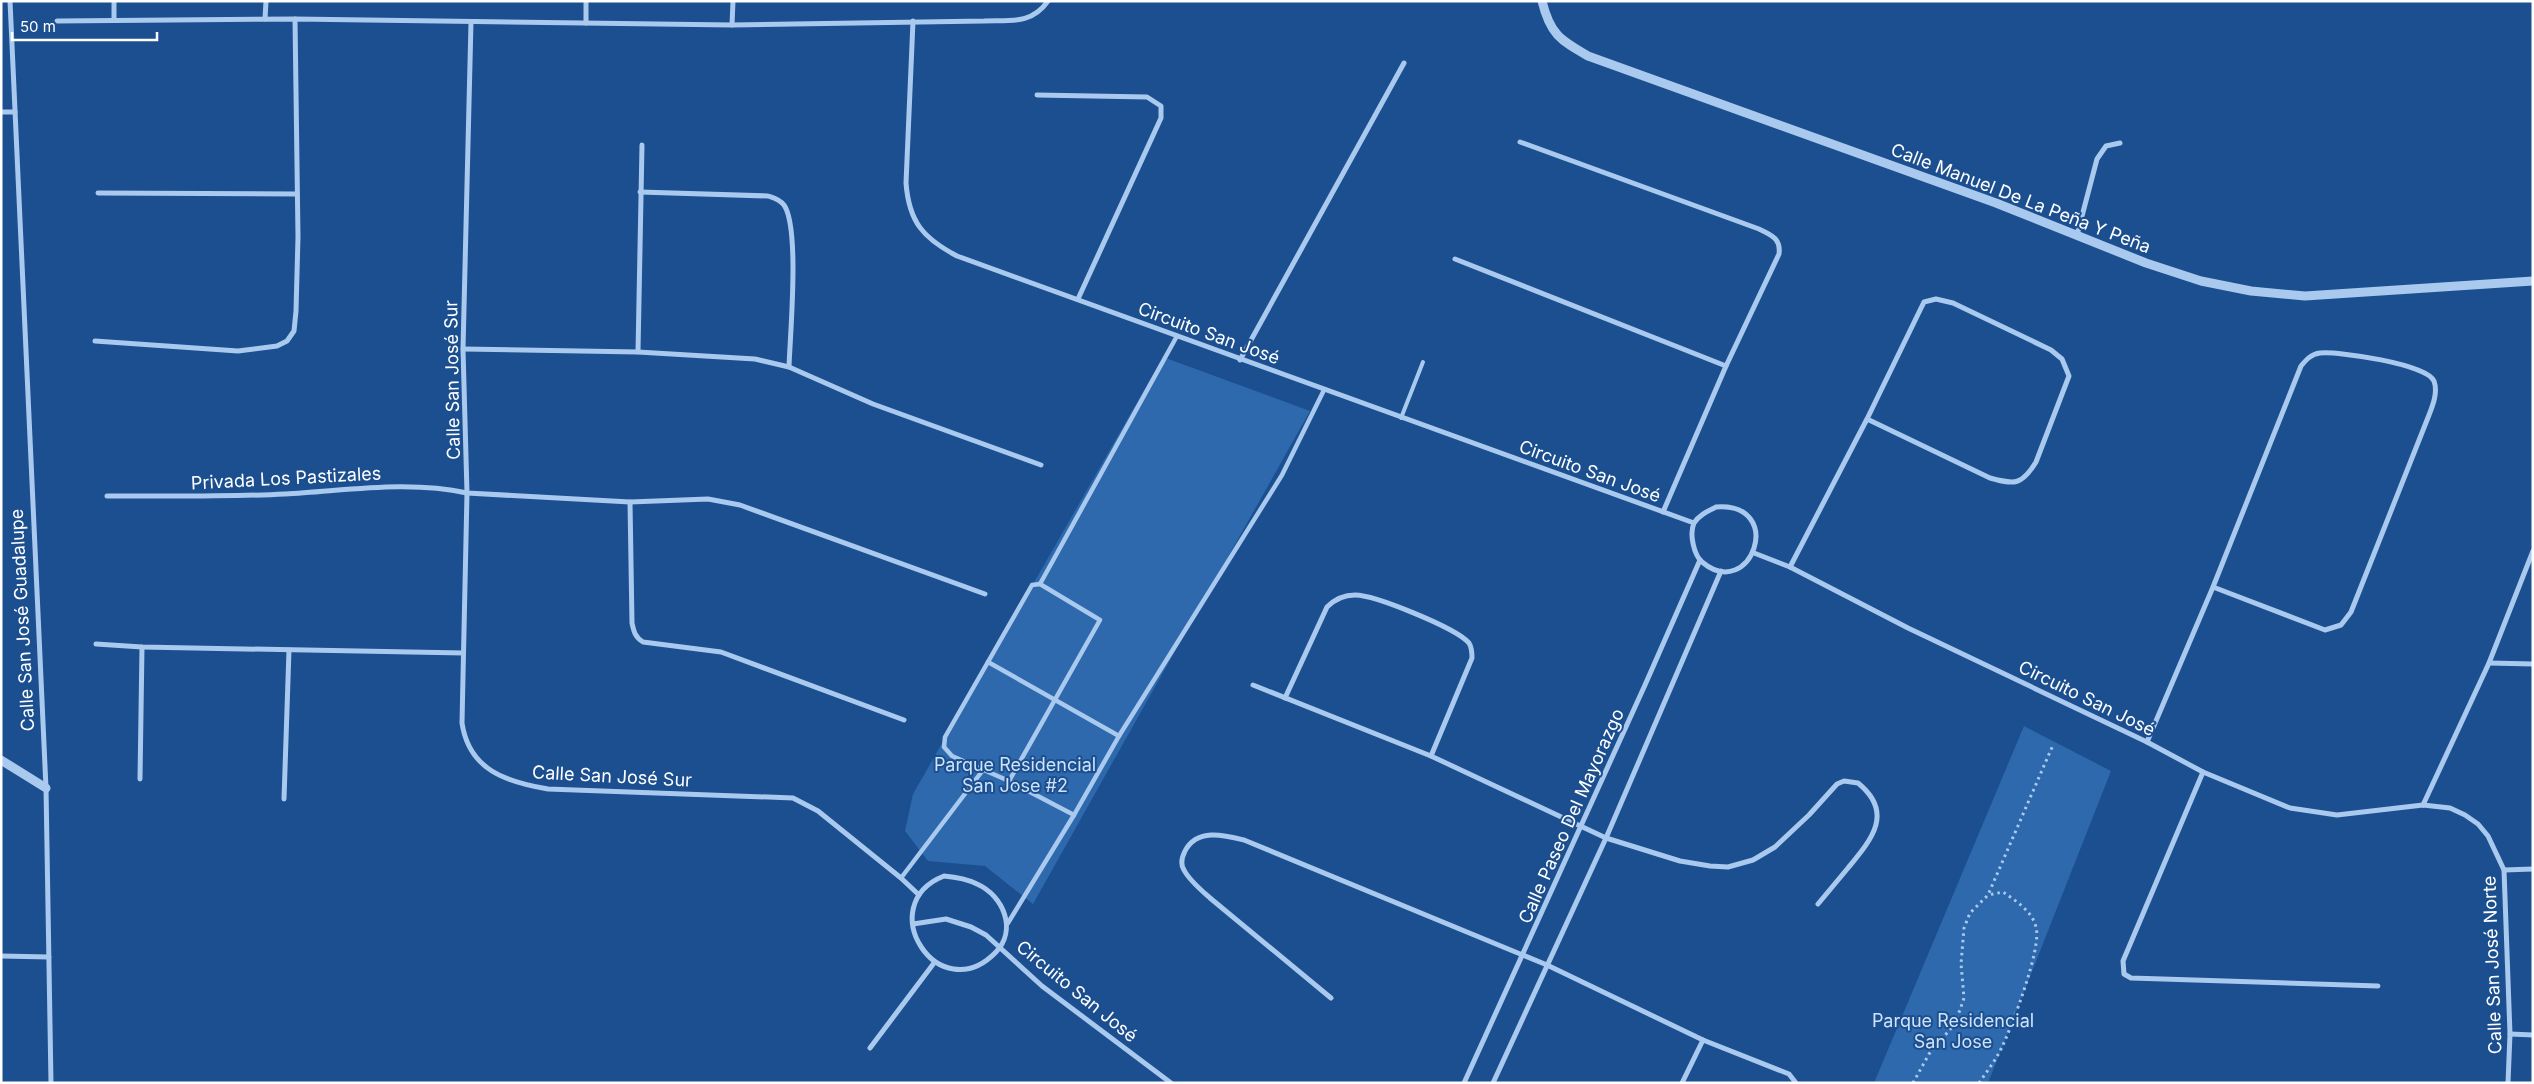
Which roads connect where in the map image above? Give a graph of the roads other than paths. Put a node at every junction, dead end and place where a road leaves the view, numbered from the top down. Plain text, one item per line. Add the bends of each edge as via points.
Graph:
1 (10, 1) edge
2 (114, 1) edge
3 (266, 1) edge
4 (586, 1) edge
5 (733, 1) edge
6 (1048, 1) edge
7 (1542, 1) edge
8 (295, 18) junction
9 (114, 19) junction
10 (265, 19) junction
11 (58, 21) dead end
12 (913, 21) junction
13 (470, 22) junction
14 (586, 23) junction
15 (732, 25) junction
16 (1404, 63) dead end
17 (1037, 95) dead end
18 (1, 112) edge
19 (15, 112) junction
20 (1520, 142) dead end
21 (2120, 143) dead end
22 (642, 146) dead end
23 (640, 192) junction
24 (98, 193) dead end
25 (296, 194) junction
26 (2077, 235) junction
27 (1455, 259) dead end
28 (2533, 281) edge
29 (1078, 299) junction
30 (1177, 336) junction
31 (95, 341) dead end
32 (463, 349) junction
33 (638, 352) junction
34 (1240, 360) junction
35 (1423, 362) dead end
36 (1726, 366) junction
37 (789, 367) junction
38 (1324, 390) junction
39 (1401, 418) junction
40 (1868, 419) junction
41 (1041, 465) dead end
42 (467, 494) junction
43 (107, 496) dead end
44 (630, 502) junction
45 (1663, 512) junction
46 (1694, 523) junction
47 (2533, 551) edge
48 (1754, 553) junction
49 (1700, 560) junction
50 (1790, 567) junction
51 (1721, 571) junction
52 (1040, 584) junction
53 (2213, 587) junction
54 (985, 594) dead end
55 (96, 644) dead end
56 (142, 647) junction
57 (290, 650) junction
58 (463, 653) junction
59 (988, 662) junction
60 (2489, 663) junction
61 (2533, 664) edge
62 (1253, 685) dead end
63 (1285, 698) junction
64 (1056, 700) junction
65 (904, 720) dead end
66 (1119, 736) junction
67 (2147, 742) junction
68 (1431, 756) junction
69 (1, 760) edge
70 (983, 770) junction
71 (2203, 772) junction
72 (140, 779) dead end
73 (1009, 781) junction
74 (46, 788) junction
75 (284, 798) dead end
76 (2423, 805) junction
77 (1074, 815) junction
78 (1580, 827) junction
79 (1606, 838) junction
80 (2533, 868) edge
81 (2504, 870) junction
82 (901, 878) junction
83 (919, 895) junction
84 (1818, 904) dead end
85 (1008, 923) junction
86 (913, 924) junction
87 (1001, 947) junction
88 (1, 956) edge
89 (1522, 956) junction
90 (49, 957) junction
91 (934, 963) junction
92 (1547, 965) junction
93 (2378, 986) dead end
94 (1331, 998) dead end
95 (2510, 1034) junction
96 (2533, 1035) edge
97 (1703, 1040) junction
98 (870, 1048) dead end
99 (51, 1083) edge
100 (1171, 1083) edge
101 (1464, 1083) edge
102 (1493, 1083) edge
103 (1682, 1083) edge
104 (1796, 1083) edge
105 (2508, 1083) edge

1 - 19 street, Calle San José Guadalupe
2 - 9 street
3 - 10 street
4 - 14 street
5 - 15 street
6 - 12 street via 1035,16 1026,19
7 - 26 street, Calle Manuel De La Peña Y Peña via 1552,30 1564,43 1588,56
8 - 10 street
8 - 13 street
8 - 25 street
9 - 10 street
9 - 11 street
12 - 15 street
12 - 29 street, Circuito San José via 906,183 907,201 913,218 936,244 957,256
13 - 14 street
13 - 32 street, Calle San José Sur
14 - 15 street
16 - 34 street
17 - 29 street via 1147,97 1161,106 1161,118
18 - 19 street
19 - 74 street, Calle San José Guadalupe
20 - 36 street via 1742,223 1777,239 1779,254
21 - 26 street via 2106,146 2097,159
22 - 23 street
23 - 33 street
23 - 37 street via 749,194 778,199 785,206 790,221 792,260
24 - 25 street
25 - 31 street via 296,311 294,332 287,341 267,349 238,351
26 - 28 street, Calle Manuel De La Peña Y Peña via 2146,263 2251,292 2305,296
27 - 36 street
29 - 30 street, Circuito San José
30 - 34 street, Circuito San José
30 - 52 street
32 - 33 street
32 - 42 street, Calle San José Sur
33 - 37 street via 755,359
34 - 38 street, Circuito San José
35 - 39 lane
36 - 45 street
37 - 41 street via 882,408
38 - 39 street, Circuito San José
38 - 66 street via 1282,475
39 - 45 street, Circuito San José
40 - 40 street via 1990,478 2017,482 2029,473 2036,462 2069,376 2067,367 2057,354 2037,344 1953,304 1930,300 1919,309
40 - 50 street
42 - 43 street, Privada Los Pastizales via 442,488 389,486 240,496
42 - 44 street, Privada Los Pastizales
42 - 58 street, Calle San José Sur
44 - 54 street, Privada Los Pastizales via 708,499 740,505
44 - 65 street via 632,623 638,639 721,652
45 - 46 street, Circuito San José
46 - 48 street via 1716,508 1728,506 1740,510 1755,529
46 - 49 street via 1692,541
47 - 60 street
48 - 50 street, Circuito San José
48 - 51 street via 1740,567
49 - 51 street via 1709,568
49 - 78 street, Calle Paseo Del Mayorazgo
50 - 67 street, Circuito San José via 1908,628
51 - 79 street
52 - 59 street via 1032,585
52 - 64 street via 1100,620
53 - 53 street via 2294,381 2306,359 2327,353 2405,364 2430,375 2435,398 2346,621 2325,630
53 - 67 street
55 - 56 street
56 - 57 street
56 - 72 street
57 - 58 street
57 - 75 street
58 - 82 street, Calle San José Sur via 462,723 465,741 472,755 501,777 548,789 793,798 818,811
59 - 64 street
59 - 70 street via 946,737 944,747 952,756
60 - 61 street
60 - 76 street
62 - 63 street
63 - 68 street
63 - 68 street via 1326,607 1339,598 1362,596 1436,622 1468,642 1472,658
64 - 66 street
64 - 73 street
66 - 77 street
67 - 71 street, Circuito San José
68 - 78 street
69 - 74 street
70 - 73 street
70 - 82 street
71 - 76 street, Circuito San José via 2290,808 2337,815
71 - 93 street via 2123,960 2124,974 2131,978
73 - 77 street
74 - 90 street, Calle San José Guadalupe
76 - 81 street, Calle San José Norte via 2450,808 2478,824 2488,836
77 - 85 street
78 - 79 street
78 - 89 street, Calle Paseo Del Mayorazgo
79 - 84 street via 1680,861 1728,866 1753,860 1775,847 1837,784 1844,781 1858,783 1874,800 1876,824 1870,841
79 - 92 street
80 - 81 street
81 - 95 street, Calle San José Norte
82 - 83 street, Calle San José Sur
83 - 85 street via 934,880 944,876 979,884 1001,906
83 - 86 street
85 - 87 street
86 - 87 street via 931,920 954,921 971,927
86 - 91 street via 917,942
87 - 91 street, Circuito San José via 988,960 972,968
87 - 100 street, Circuito San José via 1042,986
88 - 90 street
89 - 92 street
89 - 94 street via 1244,840 1223,835 1206,836 1189,844 1182,862 1183,869 1192,880
89 - 101 street, Calle Paseo Del Mayorazgo
90 - 99 street, Calle San José Guadalupe
91 - 98 street
92 - 97 street
92 - 102 street
95 - 96 street
95 - 105 street, Calle San José Norte
97 - 103 street
97 - 104 street via 1789,1074

